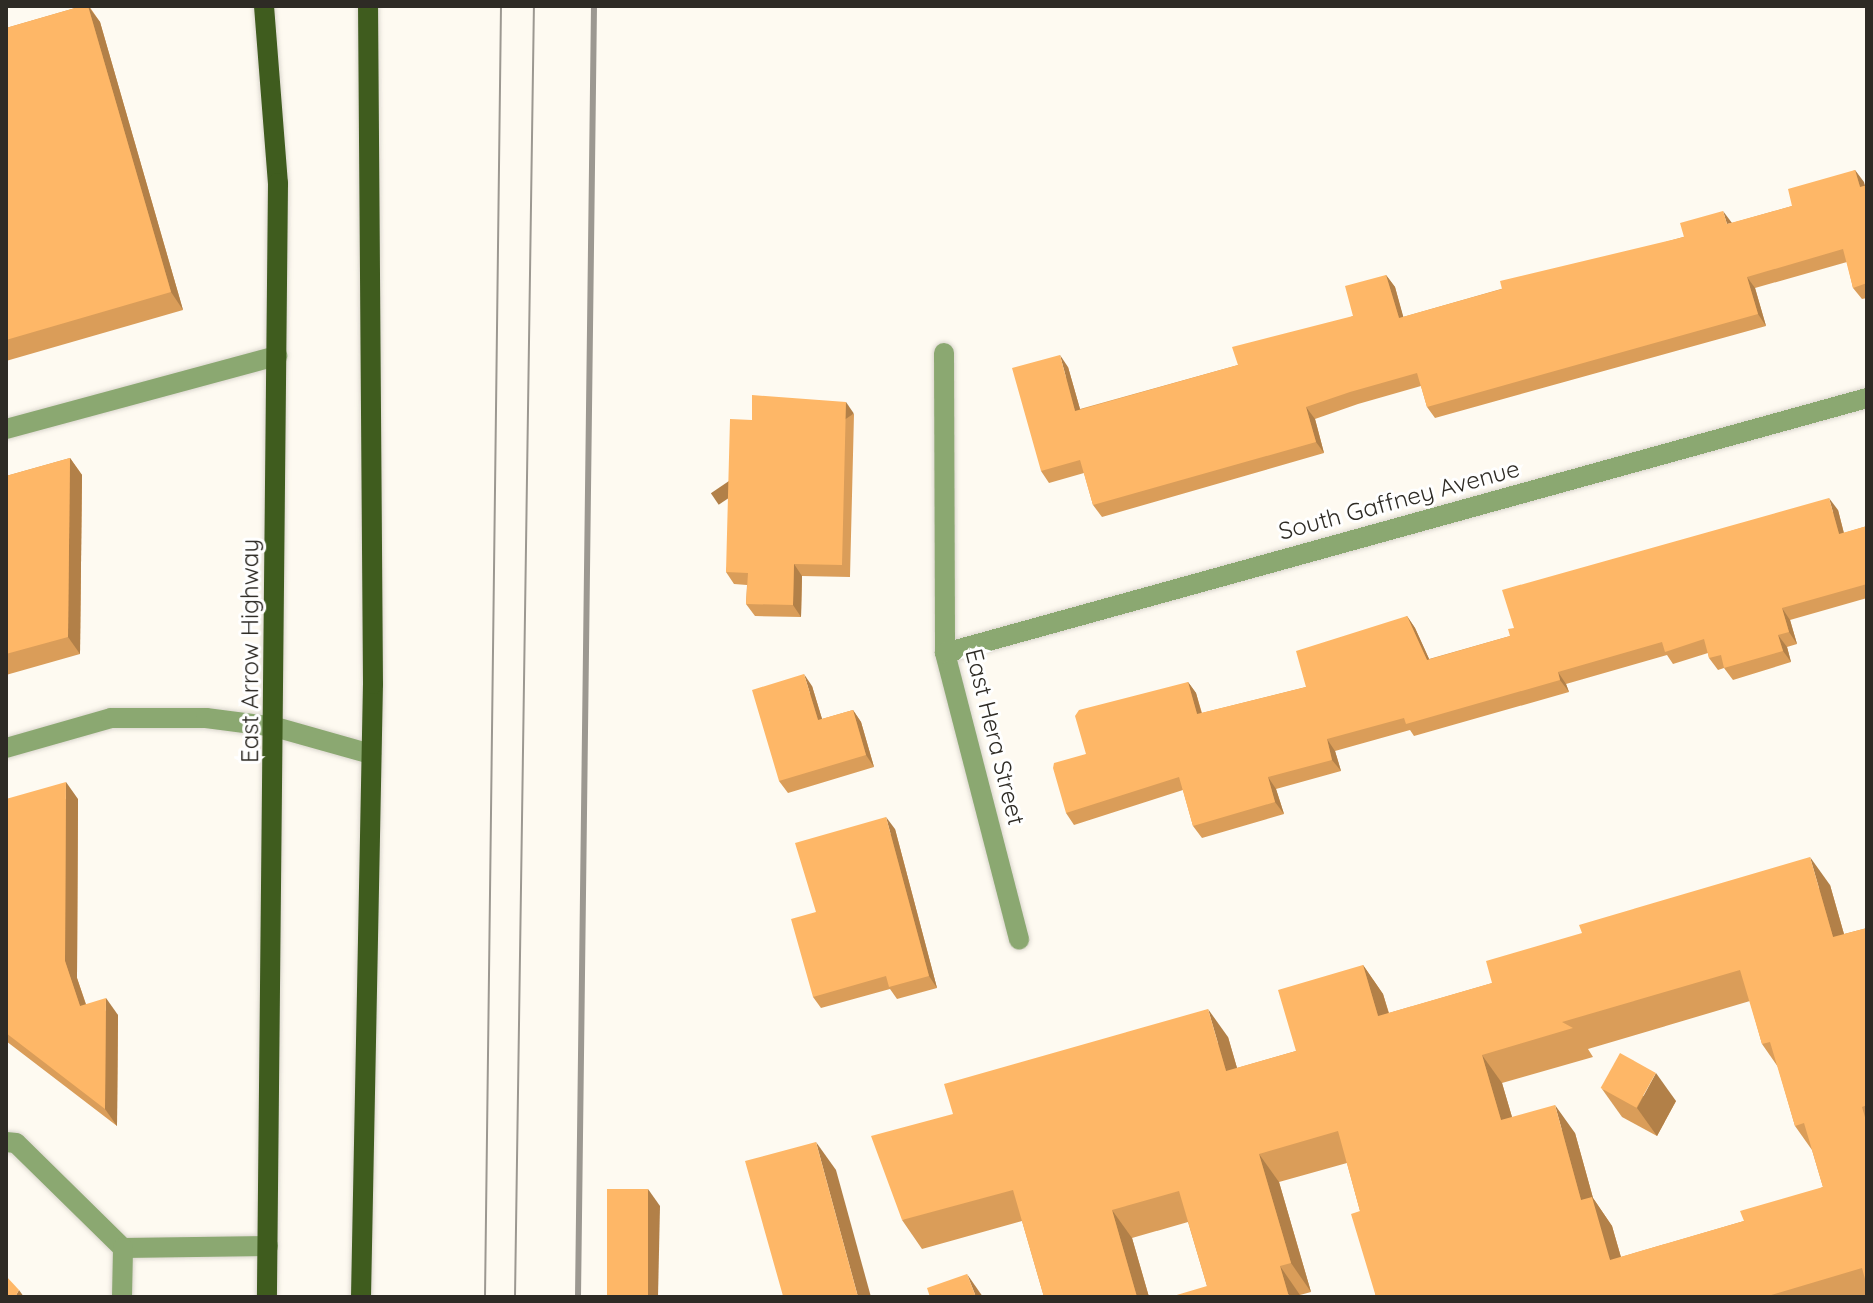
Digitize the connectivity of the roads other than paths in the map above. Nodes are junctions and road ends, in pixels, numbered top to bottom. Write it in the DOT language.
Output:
graph roads {
  1 [pos="264,6"];
  2 [pos="368,6"];
  3 [pos="944,353"];
  4 [pos="277,356"];
  5 [pos="1867,398"];
  6 [pos="6,429"];
  7 [pos="945,653"];
  8 [pos="275,727"];
  9 [pos="6,748"];
  10 [pos="371,754"];
  11 [pos="1019,940"];
  12 [pos="6,1142"];
  13 [pos="268,1246"];
  14 [pos="123,1248"];
  15 [pos="122,1297"];
  16 [pos="267,1297"];
  17 [pos="361,1297"];
  1 -- 4 [label="main road, East Arrow Highway"];
  2 -- 10 [label="main road"];
  3 -- 7 [label="street, East Hera Street"];
  4 -- 6 [label="street"];
  4 -- 8 [label="main road, East Arrow Highway"];
  5 -- 7 [label="street, South Gaffney Avenue"];
  7 -- 11 [label="street, East Hera Street"];
  8 -- 9 [label="street"];
  8 -- 10 [label="street"];
  8 -- 13 [label="main road, East Arrow Highway"];
  10 -- 17 [label="main road"];
  12 -- 14 [label="street"];
  13 -- 14 [label="street"];
  13 -- 16 [label="main road, East Arrow Highway"];
  14 -- 15 [label="street"];
}
